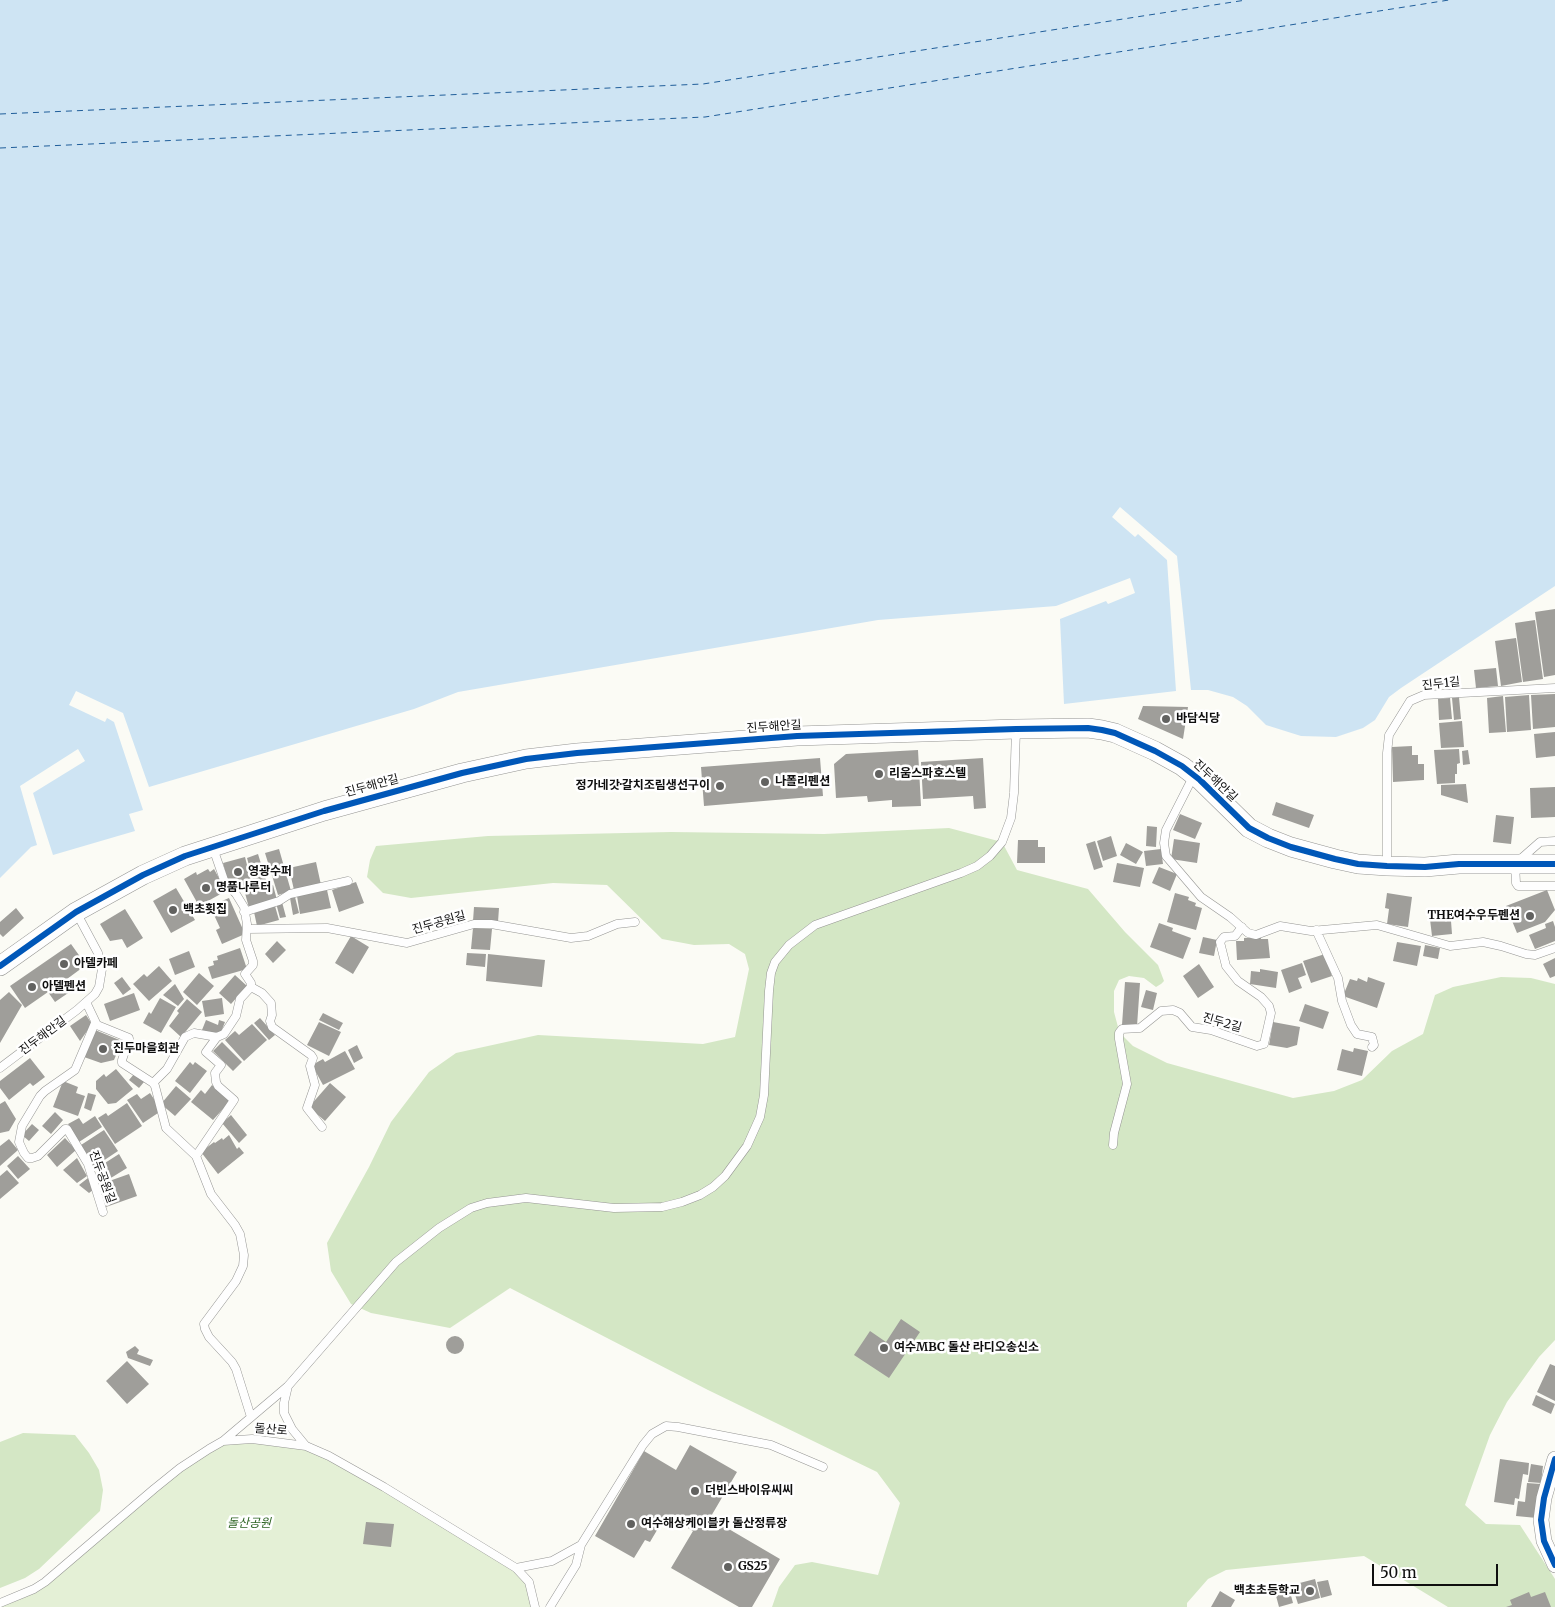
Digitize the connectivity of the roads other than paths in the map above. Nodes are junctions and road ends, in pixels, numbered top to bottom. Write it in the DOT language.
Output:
graph roads {
  1 [pos="1555,688"];
  2 [pos="1016,729"];
  3 [pos="1194,775"];
  4 [pos="1555,841"];
  5 [pos="212,847"];
  6 [pos="1515,864"];
  7 [pos="1555,864"];
  8 [pos="1387,866"];
  9 [pos="348,881"];
  10 [pos="1555,886"];
  11 [pos="76,912"];
  12 [pos="244,912"];
  13 [pos="635,922"];
  14 [pos="1242,928"];
  15 [pos="247,929"];
  16 [pos="1316,930"];
  17 [pos="1555,948"];
  18 [pos="0,966"];
  19 [pos="252,987"];
  20 [pos="86,1002"];
  21 [pos="95,1023"];
  22 [pos="217,1037"];
  23 [pos="1372,1047"];
  24 [pos="0,1068"];
  25 [pos="153,1083"];
  26 [pos="322,1127"];
  27 [pos="1113,1145"];
  28 [pos="196,1156"];
  29 [pos="103,1212"];
  30 [pos="288,1386"];
  31 [pos="251,1417"];
  32 [pos="222,1441"];
  33 [pos="306,1446"];
  34 [pos="1555,1459"];
  35 [pos="823,1467"];
  36 [pos="1552,1480"];
  37 [pos="581,1545"];
  38 [pos="1555,1565"];
  39 [pos="516,1568"];
  40 [pos="0,1603"];
  41 [pos="535,1607"];
  42 [pos="550,1607"];
  1 -- 8 [label="lane, 진두1길"];
  2 -- 3 [label="street, 진두해안길"];
  2 -- 5 [label="street, 진두해안길"];
  2 -- 30 [label="lane"];
  3 -- 8 [label="street, 진두해안길"];
  3 -- 14 [label="lane"];
  4 -- 6 [label="lane"];
  5 -- 11 [label="street, 진두해안길"];
  5 -- 12 [label="lane"];
  6 -- 7 [label="street, 진두해안길"];
  6 -- 8 [label="street, 진두해안길"];
  6 -- 10 [label="lane"];
  9 -- 12 [label="lane"];
  11 -- 18 [label="street, 진두해안길"];
  11 -- 20 [label="lane"];
  12 -- 15 [label="lane"];
  13 -- 15 [label="lane, 진두공원길"];
  14 -- 16 [label="lane"];
  14 -- 27 [label="lane, 진두2길"];
  15 -- 19 [label="lane"];
  16 -- 17 [label="lane"];
  16 -- 23 [label="lane"];
  19 -- 22 [label="lane"];
  19 -- 26 [label="lane"];
  20 -- 21 [label="lane"];
  20 -- 24 [label="lane, 진두해안길"];
  21 -- 25 [label="lane"];
  21 -- 29 [label="lane, 진두공원길"];
  22 -- 25 [label="lane"];
  22 -- 28 [label="lane"];
  25 -- 28 [label="lane"];
  28 -- 31 [label="lane"];
  30 -- 31 [label="lane"];
  30 -- 33 [label="lane"];
  31 -- 32 [label="lane"];
  32 -- 33 [label="lane, 돌산로"];
  32 -- 40 [label="lane"];
  33 -- 39 [label="lane, 돌산로"];
  34 -- 36 [label="street"];
  35 -- 37 [label="lane"];
  36 -- 38 [label="street"];
  37 -- 39 [label="lane"];
  37 -- 42 [label="lane"];
  39 -- 41 [label="lane, 돌산로"];
}
